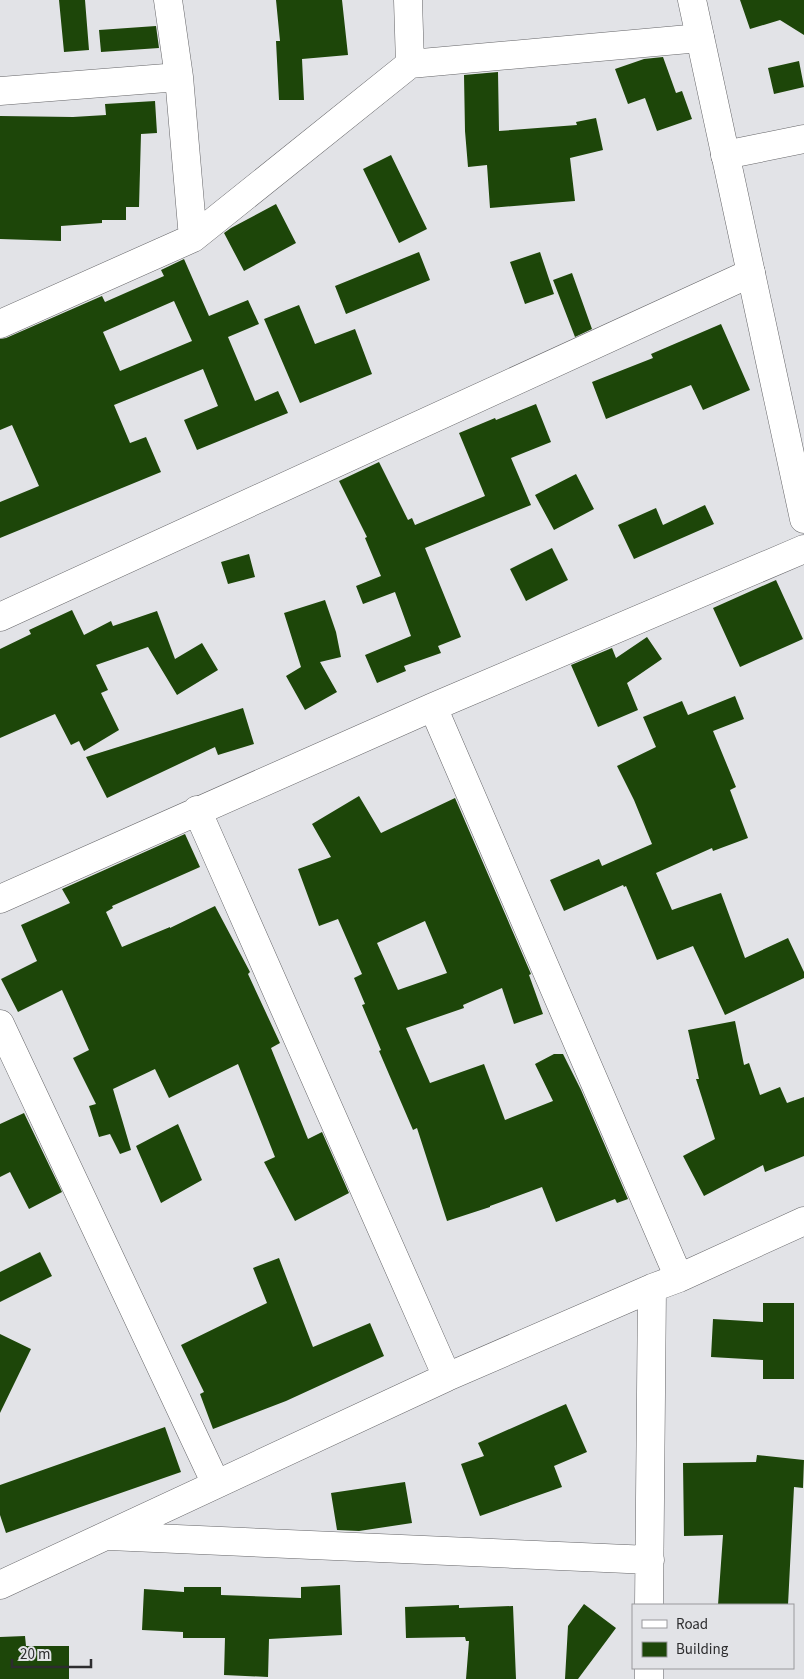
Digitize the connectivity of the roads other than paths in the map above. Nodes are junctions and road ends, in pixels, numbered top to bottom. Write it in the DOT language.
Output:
graph roads {
  1 [pos="168,0"];
  2 [pos="408,0"];
  3 [pos="692,0"];
  4 [pos="700,38"];
  5 [pos="410,64"];
  6 [pos="179,77"];
  7 [pos="0,91"];
  8 [pos="804,139"];
  9 [pos="725,155"];
  10 [pos="193,238"];
  11 [pos="751,273"];
  12 [pos="0,324"];
  13 [pos="804,519"];
  14 [pos="804,549"];
  15 [pos="0,617"];
  16 [pos="433,707"];
  17 [pos="197,810"];
  18 [pos="0,899"];
  19 [pos="0,1024"];
  20 [pos="804,1221"];
  21 [pos="679,1278"];
  22 [pos="652,1288"];
  23 [pos="447,1377"];
  24 [pos="216,1484"];
  25 [pos="105,1536"];
  26 [pos="650,1560"];
  27 [pos="0,1585"];
  28 [pos="650,1604"];
  1 -- 6 [label="street"];
  2 -- 5 [label="street"];
  3 -- 4 [label="street"];
  4 -- 5 [label="street"];
  4 -- 9 [label="street"];
  5 -- 10 [label="street"];
  6 -- 7 [label="street"];
  6 -- 10 [label="street"];
  8 -- 9 [label="street"];
  9 -- 11 [label="street"];
  10 -- 12 [label="street"];
  11 -- 13 [label="street"];
  11 -- 15 [label="street"];
  14 -- 16 [label="street"];
  16 -- 17 [label="street"];
  16 -- 21 [label="street"];
  17 -- 18 [label="street"];
  17 -- 23 [label="street"];
  19 -- 24 [label="street"];
  20 -- 21 [label="street"];
  21 -- 22 [label="street"];
  22 -- 23 [label="street"];
  22 -- 26 [label="street"];
  23 -- 24 [label="street"];
  24 -- 25 [label="street"];
  25 -- 26 [label="street"];
  25 -- 27 [label="street"];
  26 -- 28 [label="street"];
}
